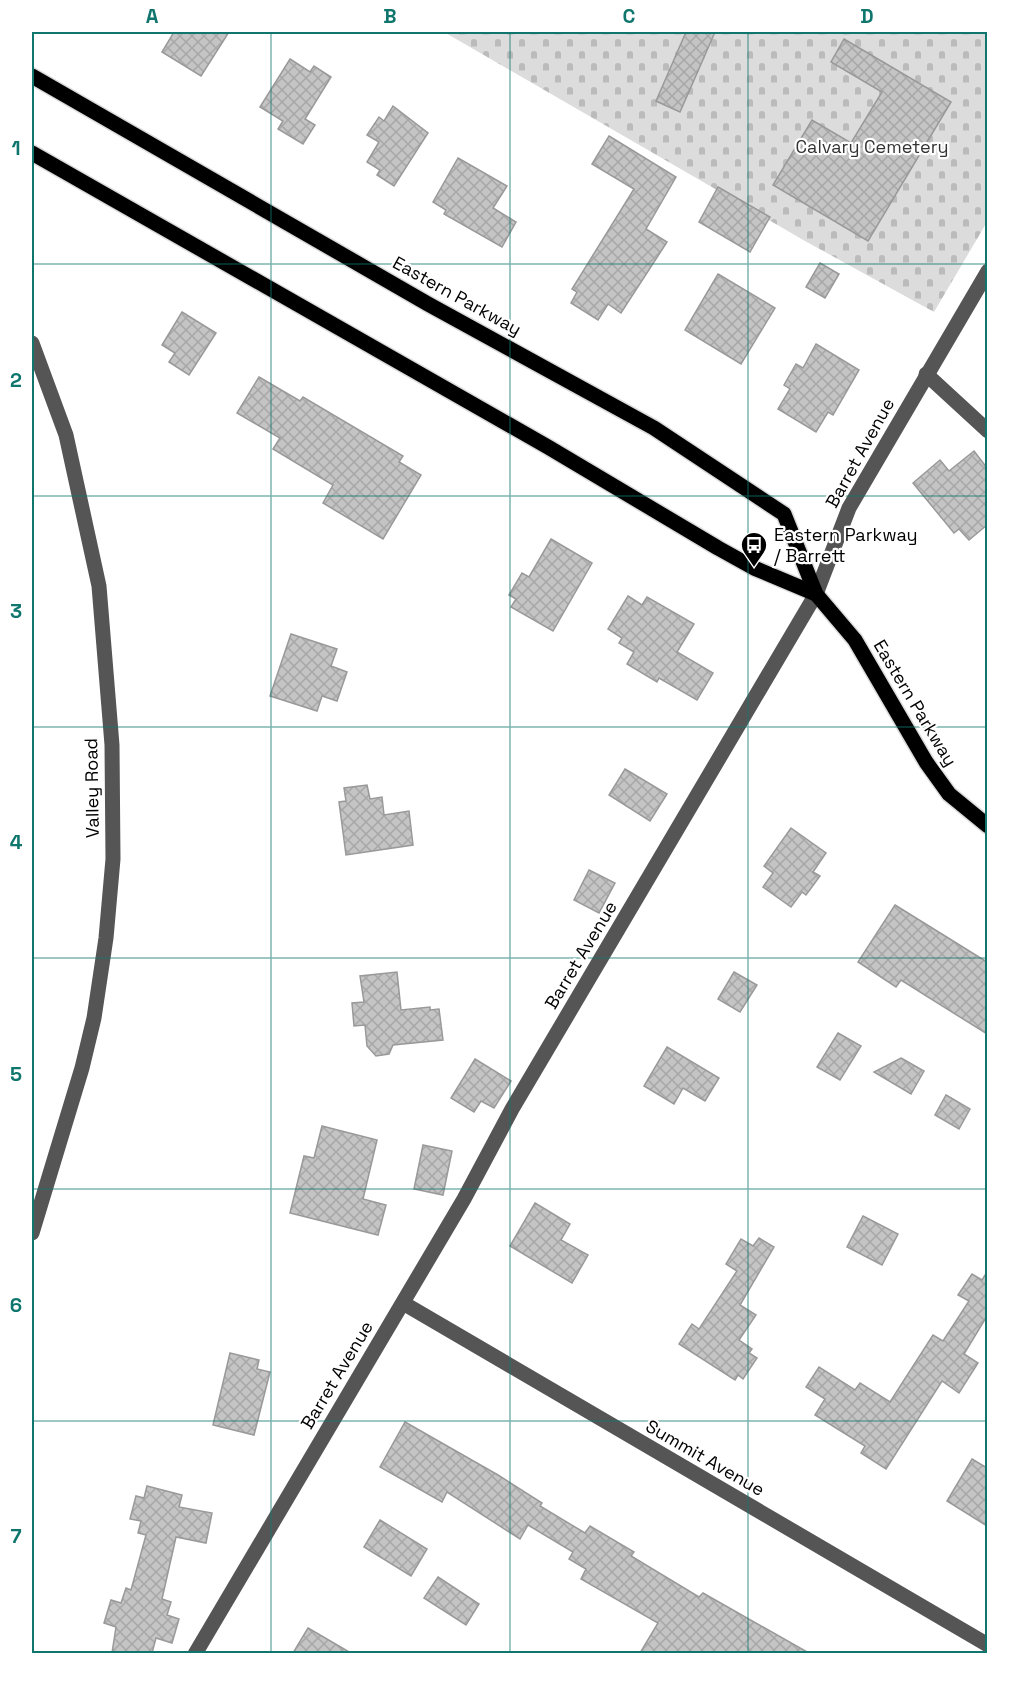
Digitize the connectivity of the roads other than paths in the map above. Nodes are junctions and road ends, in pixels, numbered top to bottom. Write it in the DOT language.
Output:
graph roads {
  1 [pos="32,76"];
  2 [pos="32,153"];
  3 [pos="987,271"];
  4 [pos="32,343"];
  5 [pos="926,374"];
  6 [pos="987,431"];
  7 [pos="816,594"];
  8 [pos="987,825"];
  9 [pos="32,1233"];
  10 [pos="403,1303"];
  11 [pos="987,1645"];
  12 [pos="195,1653"];
  1 -- 7 [label="main road, Eastern Parkway"];
  2 -- 7 [label="main road, Eastern Parkway"];
  3 -- 5 [label="street, Barret Avenue"];
  4 -- 9 [label="street, Valley Road"];
  5 -- 6 [label="street"];
  5 -- 7 [label="street, Barret Avenue"];
  7 -- 8 [label="main road, Eastern Parkway"];
  7 -- 10 [label="street, Barret Avenue"];
  10 -- 11 [label="street, Summit Avenue"];
  10 -- 12 [label="street, Barret Avenue"];
}
